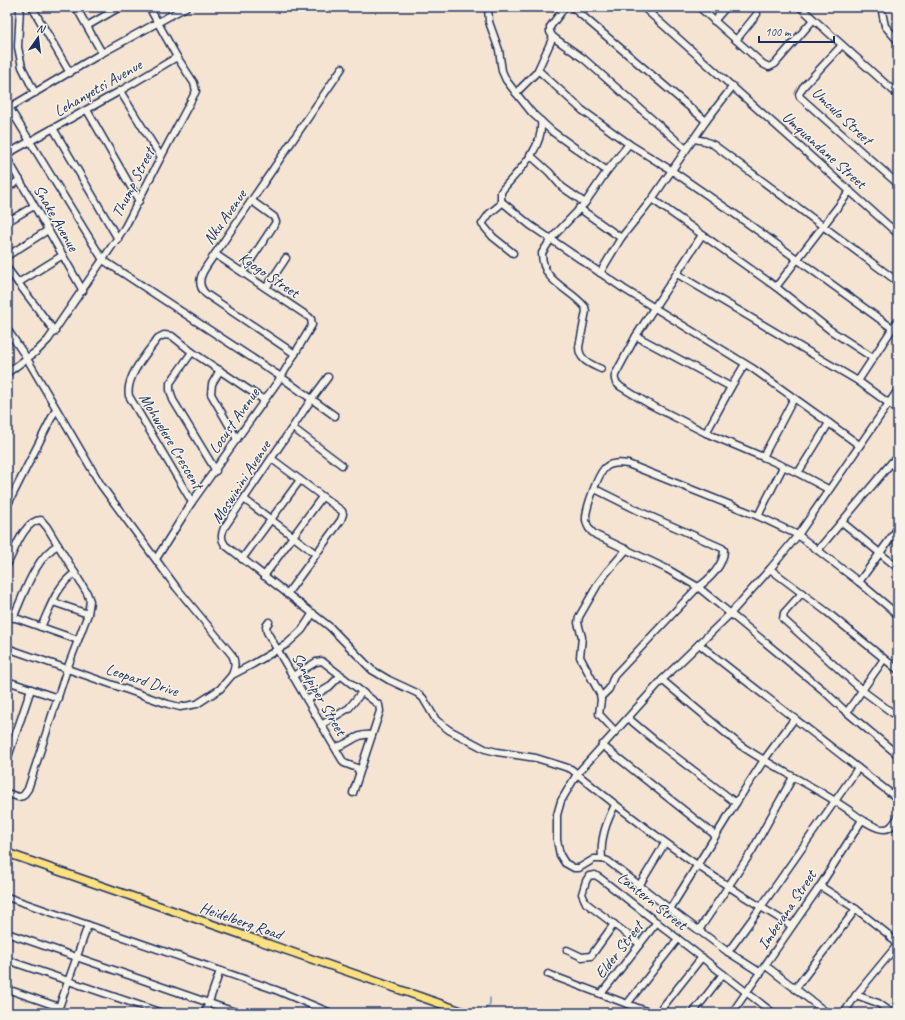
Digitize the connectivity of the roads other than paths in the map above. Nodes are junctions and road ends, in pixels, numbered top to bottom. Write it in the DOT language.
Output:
graph roads {
  1 [pos="20,7"];
  2 [pos="32,7"];
  3 [pos="76,7"];
  4 [pos="120,7"];
  5 [pos="149,7"];
  6 [pos="186,7"];
  7 [pos="488,7"];
  8 [pos="566,7"];
  9 [pos="572,7"];
  10 [pos="643,7"];
  11 [pos="699,7"];
  12 [pos="726,7"];
  13 [pos="800,7"];
  14 [pos="881,7"];
  15 [pos="757,14"];
  16 [pos="813,20"];
  17 [pos="714,21"];
  18 [pos="158,22"];
  19 [pos="87,26"];
  20 [pos="553,36"];
  21 [pos="736,40"];
  22 [pos="898,41"];
  23 [pos="842,45"];
  24 [pos="102,53"];
  25 [pos="177,57"];
  26 [pos="342,68"];
  27 [pos="538,70"];
  28 [pos="70,73"];
  29 [pos="733,86"];
  30 [pos="120,92"];
  31 [pos="35,93"];
  32 [pos="516,93"];
  33 [pos="898,95"];
  34 [pos="8,107"];
  35 [pos="87,110"];
  36 [pos="541,121"];
  37 [pos="706,121"];
  38 [pos="53,128"];
  39 [pos="694,139"];
  40 [pos="30,140"];
  41 [pos="629,144"];
  42 [pos="686,149"];
  43 [pos="7,154"];
  44 [pos="530,155"];
  45 [pos="161,156"];
  46 [pos="7,158"];
  47 [pos="671,170"];
  48 [pos="607,171"];
  49 [pos="20,180"];
  50 [pos="898,184"];
  51 [pos="7,188"];
  52 [pos="850,191"];
  53 [pos="652,199"];
  54 [pos="139,201"];
  55 [pos="252,201"];
  56 [pos="502,201"];
  57 [pos="585,203"];
  58 [pos="34,206"];
  59 [pos="579,208"];
  60 [pos="7,222"];
  61 [pos="822,227"];
  62 [pos="48,230"];
  63 [pos="898,234"];
  64 [pos="702,235"];
  65 [pos="621,238"];
  66 [pos="118,239"];
  67 [pos="551,239"];
  68 [pos="513,253"];
  69 [pos="215,254"];
  70 [pos="62,255"];
  71 [pos="7,256"];
  72 [pos="286,258"];
  73 [pos="798,259"];
  74 [pos="104,260"];
  75 [pos="7,268"];
  76 [pos="243,272"];
  77 [pos="600,273"];
  78 [pos="677,274"];
  79 [pos="898,282"];
  80 [pos="18,283"];
  81 [pos="776,287"];
  82 [pos="266,288"];
  83 [pos="83,291"];
  84 [pos="654,308"];
  85 [pos="309,317"];
  86 [pos="898,320"];
  87 [pos="892,328"];
  88 [pos="7,329"];
  89 [pos="55,332"];
  90 [pos="636,336"];
  91 [pos="192,352"];
  92 [pos="295,354"];
  93 [pos="26,357"];
  94 [pos="873,358"];
  95 [pos="745,364"];
  96 [pos="601,369"];
  97 [pos="220,370"];
  98 [pos="7,373"];
  99 [pos="281,376"];
  100 [pos="328,377"];
  101 [pos="858,381"];
  102 [pos="731,386"];
  103 [pos="898,390"];
  104 [pos="794,398"];
  105 [pos="264,400"];
  106 [pos="311,400"];
  107 [pos="889,403"];
  108 [pos="56,409"];
  109 [pos="898,410"];
  110 [pos="335,416"];
  111 [pos="829,423"];
  112 [pos="293,428"];
  113 [pos="706,433"];
  114 [pos="237,439"];
  115 [pos="859,444"];
  116 [pos="763,457"];
  117 [pos="272,459"];
  118 [pos="898,460"];
  119 [pos="342,465"];
  120 [pos="783,467"];
  121 [pos="216,471"];
  122 [pos="798,473"];
  123 [pos="300,480"];
  124 [pos="595,488"];
  125 [pos="828,489"];
  126 [pos="322,497"];
  127 [pos="244,499"];
  128 [pos="192,502"];
  129 [pos="7,506"];
  130 [pos="758,516"];
  131 [pos="271,519"];
  132 [pos="842,522"];
  133 [pos="898,528"];
  134 [pos="798,535"];
  135 [pos="294,537"];
  136 [pos="58,545"];
  137 [pos="627,550"];
  138 [pos="818,550"];
  139 [pos="880,553"];
  140 [pos="316,554"];
  141 [pos="156,559"];
  142 [pos="242,559"];
  143 [pos="7,565"];
  144 [pos="898,568"];
  145 [pos="770,569"];
  146 [pos="75,573"];
  147 [pos="264,576"];
  148 [pos="859,582"];
  149 [pos="698,587"];
  150 [pos="802,593"];
  151 [pos="287,594"];
  152 [pos="53,602"];
  153 [pos="313,613"];
  154 [pos="88,614"];
  155 [pos="730,614"];
  156 [pos="898,615"];
  157 [pos="10,617"];
  158 [pos="269,622"];
  159 [pos="41,627"];
  160 [pos="78,640"];
  161 [pos="699,644"];
  162 [pos="7,648"];
  163 [pos="278,649"];
  164 [pos="884,659"];
  165 [pos="67,669"];
  166 [pos="898,670"];
  167 [pos="232,675"];
  168 [pos="341,675"];
  169 [pos="293,676"];
  170 [pos="662,680"];
  171 [pos="7,681"];
  172 [pos="31,689"];
  173 [pos="863,691"];
  174 [pos="362,692"];
  175 [pos="601,697"];
  176 [pos="58,698"];
  177 [pos="307,700"];
  178 [pos="847,712"];
  179 [pos="898,717"];
  180 [pos="628,718"];
  181 [pos="795,718"];
  182 [pos="321,725"];
  183 [pos="615,731"];
  184 [pos="372,735"];
  185 [pos="602,745"];
  186 [pos="335,747"];
  187 [pos="898,755"];
  188 [pos="7,760"];
  189 [pos="764,760"];
  190 [pos="858,768"];
  191 [pos="359,772"];
  192 [pos="577,774"];
  193 [pos="793,776"];
  194 [pos="7,793"];
  195 [pos="352,793"];
  196 [pos="898,799"];
  197 [pos="835,801"];
  198 [pos="736,803"];
  199 [pos="615,805"];
  200 [pos="898,817"];
  201 [pos="862,820"];
  202 [pos="715,834"];
  203 [pos="665,843"];
  204 [pos="7,853"];
  205 [pos="602,859"];
  206 [pos="697,866"];
  207 [pos="639,886"];
  208 [pos="820,886"];
  209 [pos="729,887"];
  210 [pos="7,897"];
  211 [pos="761,907"];
  212 [pos="670,909"];
  213 [pos="856,910"];
  214 [pos="657,922"];
  215 [pos="614,924"];
  216 [pos="88,925"];
  217 [pos="792,926"];
  218 [pos="699,930"];
  219 [pos="7,933"];
  220 [pos="678,939"];
  221 [pos="640,944"];
  222 [pos="898,946"];
  223 [pos="567,950"];
  224 [pos="728,952"];
  225 [pos="76,957"];
  226 [pos="702,957"];
  227 [pos="7,960"];
  228 [pos="766,966"];
  229 [pos="220,971"];
  230 [pos="761,973"];
  231 [pos="548,974"];
  232 [pos="723,974"];
  233 [pos="68,981"];
  234 [pos="7,989"];
  235 [pos="795,990"];
  236 [pos="747,992"];
  237 [pos="601,994"];
  238 [pos="856,995"];
  239 [pos="209,1003"];
  240 [pos="627,1004"];
  241 [pos="58,1010"];
  242 [pos="771,1012"];
  243 [pos="162,1013"];
  244 [pos="205,1013"];
  245 [pos="238,1013"];
  246 [pos="331,1013"];
  247 [pos="467,1013"];
  248 [pos="651,1013"];
  249 [pos="658,1013"];
  250 [pos="693,1013"];
  251 [pos="732,1013"];
  252 [pos="827,1013"];
  253 [pos="844,1013"];
  254 [pos="892,1013"];
  1 -- 31 [label="street"];
  2 -- 28 [label="street"];
  3 -- 19 [label="street"];
  4 -- 19 [label="street"];
  5 -- 18 [label="street, Thump Street"];
  6 -- 18 [label="street"];
  7 -- 32 [label="street"];
  8 -- 20 [label="street"];
  9 -- 37 [label="street"];
  10 -- 29 [label="street, Umquandane Street"];
  11 -- 17 [label="street"];
  12 -- 17 [label="street"];
  13 -- 16 [label="street"];
  14 -- 22 [label="street"];
  15 -- 21 [label="street"];
  16 -- 21 [label="street"];
  16 -- 23 [label="street"];
  17 -- 21 [label="street"];
  18 -- 24 [label="street"];
  18 -- 25 [label="street, Thump Street"];
  19 -- 24 [label="street"];
  20 -- 27 [label="street"];
  20 -- 42 [label="street"];
  23 -- 33 [label="street"];
  23 -- 50 [label="street, Umculo Street"];
  24 -- 28 [label="street"];
  25 -- 30 [label="street, Lehanyetsi Avenue"];
  25 -- 45 [label="street, Thump Street"];
  26 -- 55 [label="street, Nku Avenue"];
  27 -- 32 [label="street"];
  27 -- 41 [label="street"];
  28 -- 31 [label="street"];
  29 -- 37 [label="street"];
  29 -- 52 [label="street, Umquandane Street"];
  30 -- 35 [label="street, Lehanyetsi Avenue"];
  30 -- 45 [label="street"];
  31 -- 34 [label="street"];
  32 -- 36 [label="street"];
  34 -- 40 [label="street"];
  35 -- 38 [label="street, Lehanyetsi Avenue"];
  35 -- 54 [label="street"];
  36 -- 44 [label="street"];
  36 -- 48 [label="street"];
  37 -- 39 [label="street"];
  38 -- 40 [label="street, Lehanyetsi Avenue"];
  38 -- 66 [label="street"];
  39 -- 42 [label="street"];
  39 -- 61 [label="street"];
  40 -- 43 [label="street, Lehanyetsi Avenue"];
  40 -- 74 [label="street"];
  41 -- 47 [label="street"];
  41 -- 48 [label="street"];
  42 -- 47 [label="street"];
  44 -- 56 [label="street"];
  44 -- 57 [label="street"];
  45 -- 54 [label="street, Thump Street"];
  46 -- 49 [label="street, Snake Avenue"];
  47 -- 53 [label="street"];
  47 -- 73 [label="street"];
  48 -- 57 [label="street"];
  49 -- 51 [label="street"];
  49 -- 58 [label="street, Snake Avenue"];
  52 -- 61 [label="street"];
  52 -- 63 [label="street, Umquandane Street"];
  53 -- 64 [label="street"];
  53 -- 65 [label="street"];
  54 -- 66 [label="street, Thump Street"];
  55 -- 69 [label="street, Nku Avenue"];
  55 -- 76 [label="street"];
  56 -- 67 [label="street"];
  56 -- 68 [label="street"];
  57 -- 59 [label="street"];
  58 -- 60 [label="street"];
  58 -- 62 [label="street, Snake Avenue"];
  59 -- 65 [label="street"];
  59 -- 67 [label="street"];
  61 -- 73 [label="street"];
  61 -- 79 [label="street"];
  62 -- 70 [label="street, Snake Avenue"];
  62 -- 71 [label="street"];
  64 -- 78 [label="street"];
  64 -- 81 [label="street"];
  65 -- 77 [label="street"];
  66 -- 74 [label="street, Thump Street"];
  67 -- 77 [label="street"];
  67 -- 96 [label="street"];
  69 -- 76 [label="street, Kgogo Street"];
  69 -- 92 [label="street, Nku Avenue"];
  70 -- 80 [label="street"];
  70 -- 83 [label="street, Snake Avenue"];
  72 -- 82 [label="street"];
  73 -- 81 [label="street"];
  73 -- 87 [label="street"];
  74 -- 83 [label="street, Thump Street"];
  74 -- 99 [label="street"];
  75 -- 80 [label="street"];
  76 -- 82 [label="street, Kgogo Street"];
  77 -- 84 [label="street"];
  78 -- 84 [label="street"];
  78 -- 101 [label="street"];
  80 -- 89 [label="street"];
  81 -- 94 [label="street"];
  82 -- 85 [label="street, Kgogo Street"];
  83 -- 89 [label="street, Thump Street"];
  84 -- 90 [label="street"];
  84 -- 95 [label="street"];
  85 -- 92 [label="street, Locust Avenue"];
  86 -- 87 [label="street"];
  87 -- 94 [label="street"];
  88 -- 93 [label="street"];
  89 -- 93 [label="street, Thump Street"];
  90 -- 102 [label="street"];
  90 -- 113 [label="street"];
  91 -- 97 [label="street, Mohwelere Crescent"];
  91 -- 121 [label="street"];
  91 -- 128 [label="street, Mohwelere Crescent"];
  92 -- 99 [label="street, Locust Avenue"];
  93 -- 98 [label="street, Thump Street"];
  93 -- 108 [label="street"];
  94 -- 101 [label="street"];
  95 -- 102 [label="street"];
  95 -- 104 [label="street"];
  97 -- 105 [label="street, Mohwelere Crescent"];
  97 -- 114 [label="street"];
  99 -- 105 [label="street, Locust Avenue"];
  99 -- 106 [label="street"];
  100 -- 106 [label="street, Moswinini Avenue"];
  101 -- 107 [label="street"];
  102 -- 113 [label="street"];
  103 -- 107 [label="street"];
  104 -- 111 [label="street"];
  104 -- 116 [label="street"];
  105 -- 114 [label="street, Locust Avenue"];
  106 -- 110 [label="street"];
  106 -- 112 [label="street, Moswinini Avenue"];
  107 -- 109 [label="street"];
  107 -- 115 [label="street"];
  108 -- 129 [label="street"];
  108 -- 141 [label="street"];
  111 -- 115 [label="street"];
  111 -- 122 [label="street"];
  112 -- 117 [label="street, Moswinini Avenue"];
  112 -- 119 [label="street"];
  113 -- 116 [label="street"];
  114 -- 121 [label="street, Locust Avenue"];
  115 -- 125 [label="street"];
  116 -- 120 [label="street"];
  117 -- 123 [label="street"];
  117 -- 127 [label="street, Moswinini Avenue"];
  118 -- 132 [label="street"];
  120 -- 122 [label="street"];
  120 -- 130 [label="street"];
  121 -- 128 [label="street, Locust Avenue"];
  122 -- 125 [label="street"];
  123 -- 126 [label="street"];
  123 -- 131 [label="street"];
  124 -- 130 [label="street"];
  124 -- 137 [label="street"];
  124 -- 149 [label="street"];
  125 -- 134 [label="street"];
  126 -- 135 [label="street"];
  126 -- 140 [label="street"];
  127 -- 131 [label="street"];
  127 -- 142 [label="street, Moswinini Avenue"];
  128 -- 141 [label="street, Locust Avenue"];
  130 -- 134 [label="street"];
  131 -- 135 [label="street"];
  131 -- 142 [label="street"];
  132 -- 138 [label="street"];
  132 -- 139 [label="street"];
  133 -- 139 [label="street"];
  134 -- 138 [label="street"];
  134 -- 145 [label="street"];
  135 -- 140 [label="street"];
  135 -- 147 [label="street"];
  136 -- 143 [label="street"];
  136 -- 146 [label="street"];
  136 -- 157 [label="street"];
  137 -- 149 [label="street"];
  137 -- 175 [label="street"];
  138 -- 148 [label="street"];
  139 -- 144 [label="street"];
  139 -- 148 [label="street"];
  140 -- 151 [label="street"];
  141 -- 167 [label="street"];
  142 -- 147 [label="street, Moswinini Avenue"];
  145 -- 150 [label="street"];
  145 -- 155 [label="street"];
  146 -- 152 [label="street"];
  146 -- 154 [label="street"];
  147 -- 151 [label="street, Moswinini Avenue"];
  148 -- 156 [label="street"];
  149 -- 155 [label="street"];
  149 -- 175 [label="street"];
  150 -- 164 [label="street"];
  150 -- 173 [label="street"];
  151 -- 153 [label="street, Moswinini Avenue"];
  152 -- 154 [label="street"];
  152 -- 159 [label="street"];
  153 -- 163 [label="street, Leopard Drive"];
  153 -- 192 [label="street, Moswinini Avenue"];
  154 -- 160 [label="street"];
  155 -- 161 [label="street"];
  155 -- 178 [label="street"];
  157 -- 159 [label="street"];
  158 -- 163 [label="street, Sandpiper Street"];
  159 -- 160 [label="street"];
  160 -- 165 [label="street"];
  161 -- 170 [label="street"];
  161 -- 181 [label="street"];
  162 -- 165 [label="street, Leopard Drive"];
  163 -- 167 [label="street, Leopard Drive"];
  163 -- 169 [label="street, Sandpiper Street"];
  164 -- 166 [label="street"];
  164 -- 173 [label="street"];
  165 -- 167 [label="street, Leopard Drive"];
  165 -- 176 [label="street"];
  168 -- 169 [label="street"];
  168 -- 174 [label="street"];
  168 -- 177 [label="street"];
  169 -- 177 [label="street, Sandpiper Street"];
  170 -- 180 [label="street"];
  170 -- 189 [label="street"];
  171 -- 172 [label="street"];
  172 -- 176 [label="street"];
  172 -- 188 [label="street"];
  173 -- 178 [label="street"];
  173 -- 179 [label="street"];
  174 -- 182 [label="street"];
  174 -- 184 [label="street"];
  175 -- 183 [label="street"];
  176 -- 194 [label="street"];
  177 -- 182 [label="street, Sandpiper Street"];
  178 -- 187 [label="street"];
  180 -- 183 [label="street"];
  180 -- 198 [label="street"];
  181 -- 189 [label="street"];
  181 -- 190 [label="street"];
  182 -- 186 [label="street, Sandpiper Street"];
  183 -- 185 [label="street"];
  184 -- 186 [label="street"];
  184 -- 191 [label="street"];
  185 -- 192 [label="street"];
  185 -- 202 [label="street"];
  186 -- 191 [label="street, Sandpiper Street"];
  189 -- 193 [label="street"];
  189 -- 198 [label="street"];
  190 -- 196 [label="street"];
  190 -- 197 [label="street"];
  191 -- 195 [label="street"];
  192 -- 199 [label="street, Moswinini Avenue"];
  192 -- 205 [label="street"];
  193 -- 197 [label="street"];
  193 -- 209 [label="street"];
  197 -- 201 [label="street"];
  197 -- 211 [label="street"];
  198 -- 202 [label="street"];
  199 -- 203 [label="street, Moswinini Avenue"];
  199 -- 205 [label="street"];
  200 -- 201 [label="street"];
  201 -- 208 [label="street, Imbevana Street"];
  202 -- 206 [label="street"];
  203 -- 206 [label="street, Moswinini Avenue"];
  203 -- 207 [label="street"];
  204 -- 247 [label="main road, Heidelberg Road"];
  205 -- 207 [label="street"];
  206 -- 209 [label="street, Moswinini Avenue"];
  206 -- 212 [label="street"];
  207 -- 212 [label="street"];
  208 -- 213 [label="street"];
  208 -- 217 [label="street, Imbevana Street"];
  209 -- 211 [label="street, Moswinini Avenue"];
  209 -- 218 [label="street"];
  210 -- 216 [label="street"];
  211 -- 217 [label="street, Moswinini Avenue"];
  211 -- 224 [label="street"];
  212 -- 218 [label="street"];
  213 -- 222 [label="street"];
  213 -- 235 [label="street"];
  214 -- 215 [label="street, Lantern Street"];
  214 -- 220 [label="street, Lantern Street"];
  214 -- 221 [label="street, Elder Street"];
  215 -- 221 [label="street, Lantern Street"];
  215 -- 223 [label="street"];
  216 -- 225 [label="street"];
  216 -- 229 [label="street"];
  217 -- 228 [label="street, Imbevana Street"];
  218 -- 224 [label="street"];
  219 -- 225 [label="street"];
  220 -- 226 [label="street, Lantern Street"];
  220 -- 240 [label="street"];
  221 -- 237 [label="street, Elder Street"];
  222 -- 238 [label="street"];
  224 -- 230 [label="street"];
  225 -- 233 [label="street"];
  225 -- 239 [label="street"];
  226 -- 232 [label="street, Lantern Street"];
  226 -- 249 [label="street"];
  227 -- 233 [label="street"];
  228 -- 230 [label="street, Imbevana Street"];
  228 -- 235 [label="street"];
  229 -- 239 [label="street"];
  229 -- 246 [label="street"];
  230 -- 236 [label="street, Imbevana Street"];
  231 -- 237 [label="street"];
  232 -- 236 [label="street, Lantern Street"];
  232 -- 250 [label="street"];
  233 -- 241 [label="street"];
  233 -- 243 [label="street"];
  234 -- 241 [label="street"];
  235 -- 252 [label="street"];
  236 -- 242 [label="street, Lantern Street"];
  236 -- 251 [label="street, Imbevana Street"];
  237 -- 240 [label="street"];
  238 -- 253 [label="street"];
  238 -- 254 [label="street"];
  239 -- 244 [label="street"];
  239 -- 245 [label="street"];
  240 -- 248 [label="street"];
}
